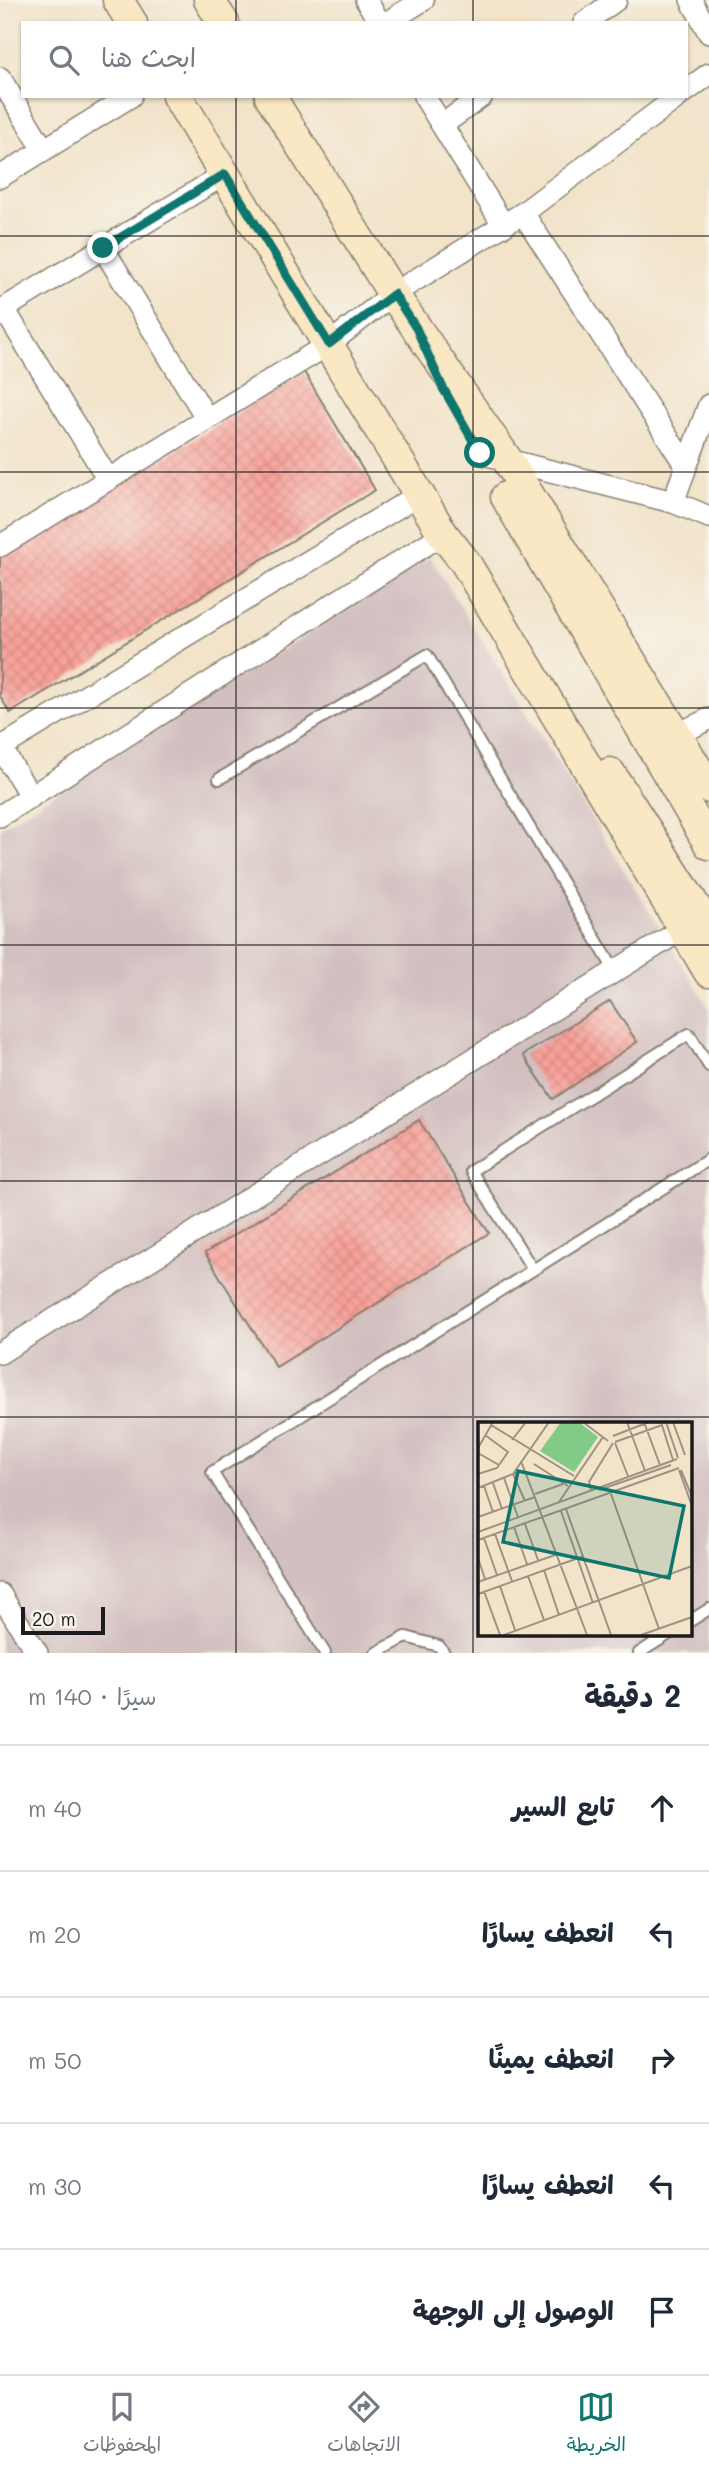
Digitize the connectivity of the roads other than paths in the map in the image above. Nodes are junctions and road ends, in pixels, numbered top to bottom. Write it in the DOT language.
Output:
graph roads {
  1 [pos="118,0"];
  2 [pos="209,0"];
  3 [pos="366,0"];
  4 [pos="423,0"];
  5 [pos="615,0"];
  6 [pos="691,0"];
  7 [pos="131,21"];
  8 [pos="223,21"];
  9 [pos="379,21"];
  10 [pos="389,21"];
  11 [pos="587,21"];
  12 [pos="709,33"];
  13 [pos="709,74"];
  14 [pos="0,78"];
  15 [pos="688,90"];
  16 [pos="128,98"];
  17 [pos="178,98"];
  18 [pos="271,98"];
  19 [pos="426,98"];
  20 [pos="479,98"];
  21 [pos="677,98"];
  22 [pos="442,125"];
  23 [pos="44,150"];
  24 [pos="225,174"];
  25 [pos="0,177"];
  26 [pos="523,213"];
  27 [pos="504,226"];
  28 [pos="103,248"];
  29 [pos="394,294"];
  30 [pos="2,310"];
  31 [pos="329,344"];
  32 [pos="709,405"];
  33 [pos="207,419"];
  34 [pos="494,457"];
  35 [pos="686,466"];
  36 [pos="108,480"];
  37 [pos="420,495"];
  38 [pos="673,502"];
  39 [pos="709,517"];
  40 [pos="443,534"];
  41 [pos="1,542"];
  42 [pos="709,719"];
  43 [pos="676,735"];
  44 [pos="0,747"];
  45 [pos="219,779"];
  46 [pos="709,788"];
  47 [pos="31,797"];
  48 [pos="0,816"];
  49 [pos="709,844"];
  50 [pos="696,929"];
  51 [pos="709,972"];
  52 [pos="616,973"];
  53 [pos="709,1066"];
  54 [pos="709,1159"];
  55 [pos="533,1270"];
  56 [pos="0,1353"];
  57 [pos="0,1594"];
  58 [pos="709,1609"];
  59 [pos="692,1620"];
  60 [pos="667,1636"];
  61 [pos="37,1653"];
  62 [pos="325,1653"];
  63 [pos="376,1653"];
  64 [pos="444,1653"];
  65 [pos="639,1653"];
  1 -- 7 [label="main road"];
  2 -- 8 [label="main road"];
  3 -- 9 [label="street"];
  4 -- 10 [label="street"];
  5 -- 11 [label="street"];
  6 -- 12 [label="street"];
  13 -- 15 [label="street"];
  14 -- 23 [label="street"];
  16 -- 23 [label="street"];
  17 -- 24 [label="main road"];
  18 -- 29 [label="main road"];
  19 -- 22 [label="street"];
  20 -- 22 [label="street"];
  21 -- 26 [label="street"];
  22 -- 27 [label="street"];
  23 -- 25 [label="street"];
  24 -- 28 [label="street"];
  24 -- 31 [label="main road"];
  26 -- 27 [label="street"];
  26 -- 35 [label="street"];
  27 -- 29 [label="street"];
  28 -- 30 [label="street"];
  28 -- 33 [label="street"];
  29 -- 31 [label="street"];
  29 -- 34 [label="main road"];
  30 -- 36 [label="street"];
  31 -- 33 [label="street"];
  31 -- 37 [label="main road"];
  32 -- 35 [label="street"];
  33 -- 36 [label="street"];
  34 -- 38 [label="street"];
  34 -- 43 [label="main road"];
  34 -- 49 [label="main road"];
  35 -- 38 [label="street"];
  36 -- 41 [label="street"];
  37 -- 40 [label="main road"];
  37 -- 44 [label="street"];
  38 -- 39 [label="street"];
  40 -- 47 [label="street"];
  40 -- 50 [label="main road"];
  42 -- 43 [label="street"];
  43 -- 46 [label="main road"];
  44 -- 47 [label="street"];
  45 -- 52 [label="lane"];
  47 -- 48 [label="street"];
  50 -- 51 [label="main road"];
  50 -- 52 [label="street"];
  52 -- 56 [label="street"];
  53 -- 55 [label="lane"];
  54 -- 55 [label="lane"];
  55 -- 62 [label="lane"];
  57 -- 61 [label="street"];
  58 -- 59 [label="lane"];
  60 -- 65 [label="lane"];
  63 -- 64 [label="lane"];
}
